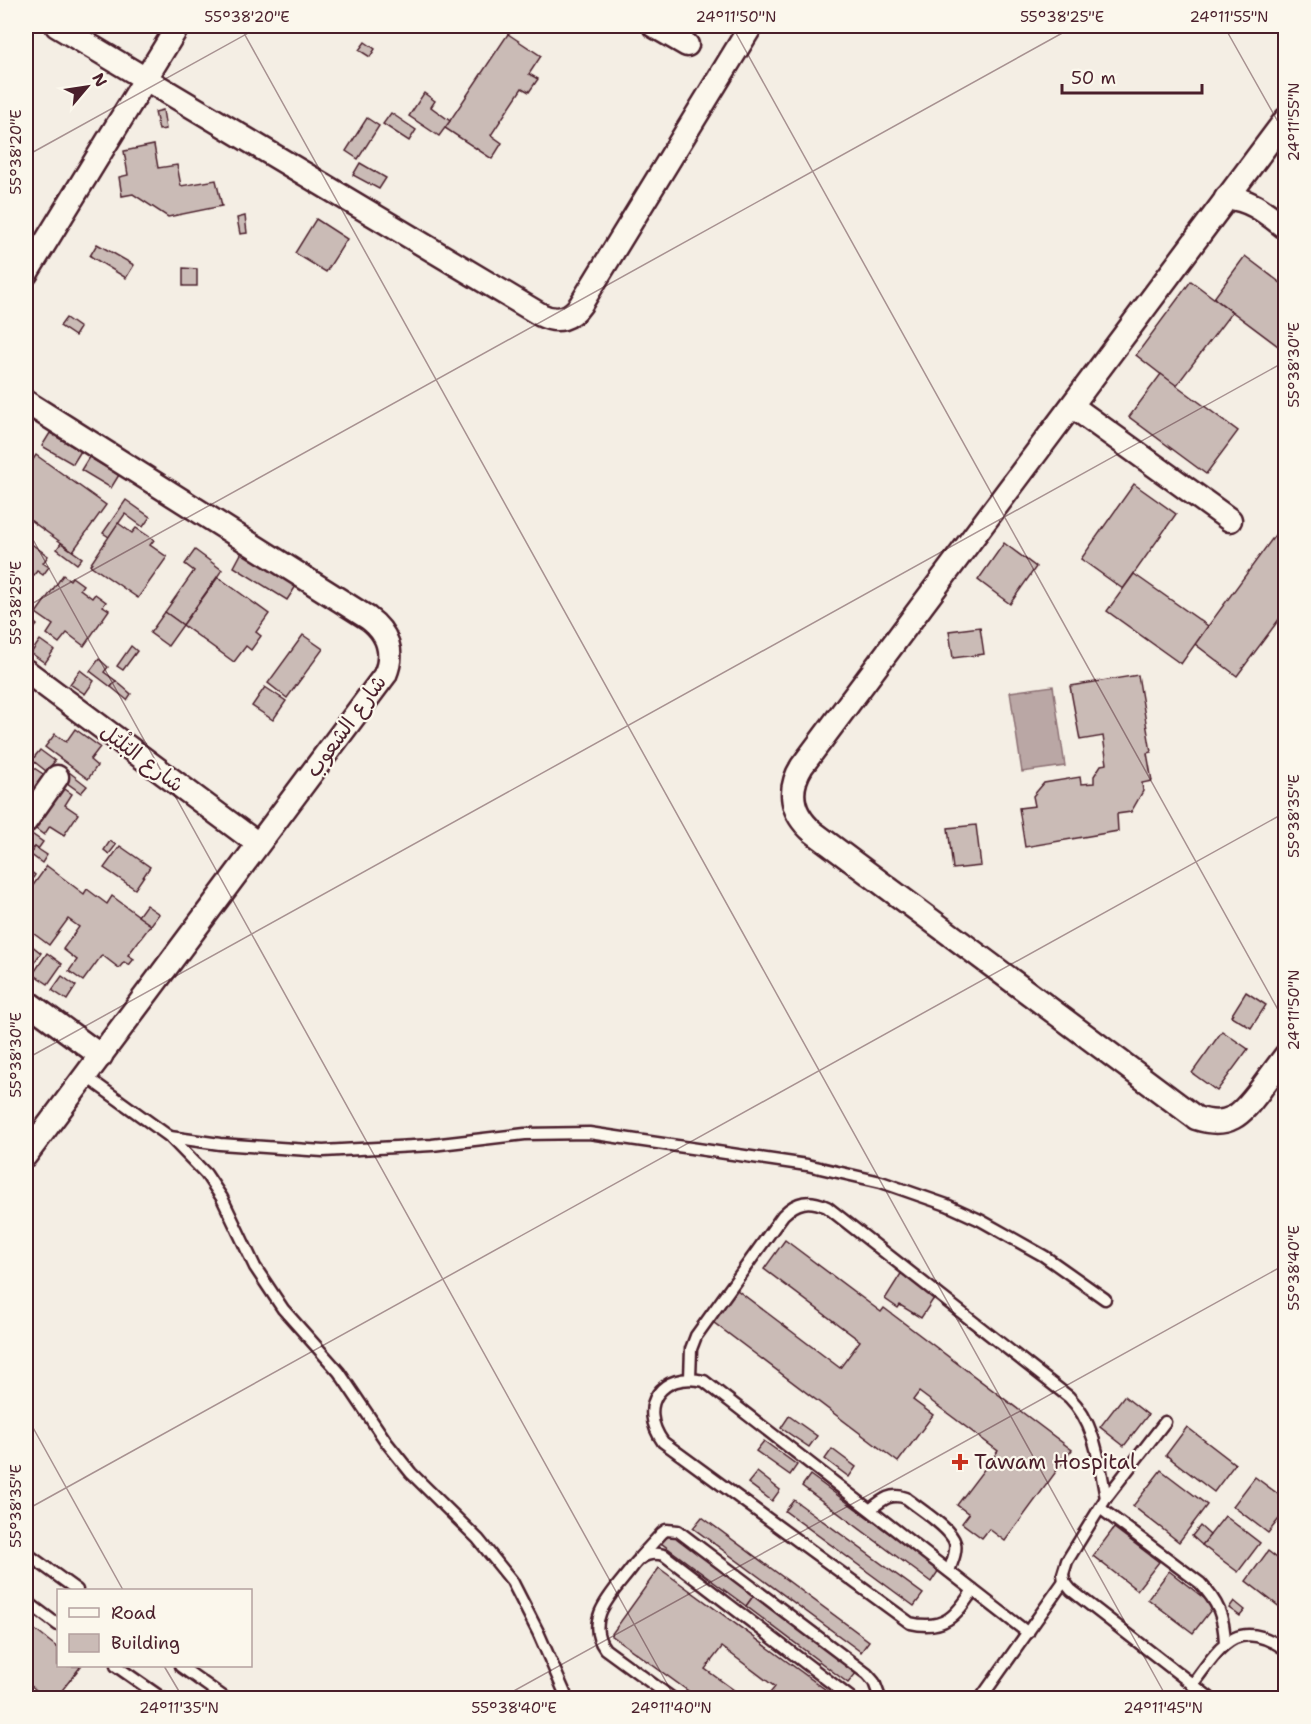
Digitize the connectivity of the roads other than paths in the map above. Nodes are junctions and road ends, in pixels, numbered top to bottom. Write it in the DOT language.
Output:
graph roads {
  1 [pos="57,26"];
  2 [pos="178,26"];
  3 [pos="654,26"];
  4 [pos="751,26"];
  5 [pos="687,45"];
  6 [pos="146,78"];
  7 [pos="1286,119"];
  8 [pos="1226,198"];
  9 [pos="1286,228"];
  10 [pos="26,274"];
  11 [pos="26,402"];
  12 [pos="1072,406"];
  13 [pos="1230,520"];
  14 [pos="26,671"];
  15 [pos="57,777"];
  16 [pos="26,821"];
  17 [pos="258,844"];
  18 [pos="26,1000"];
  19 [pos="1286,1055"];
  20 [pos="101,1056"];
  21 [pos="84,1075"];
  22 [pos="170,1137"];
  23 [pos="26,1155"];
  24 [pos="1105,1299"];
  25 [pos="690,1378"];
  26 [pos="1165,1422"];
  27 [pos="1103,1503"];
  28 [pos="871,1509"];
  29 [pos="26,1553"];
  30 [pos="640,1558"];
  31 [pos="949,1571"];
  32 [pos="1064,1581"];
  33 [pos="76,1589"];
  34 [pos="973,1590"];
  35 [pos="26,1601"];
  36 [pos="57,1624"];
  37 [pos="1028,1633"];
  38 [pos="1225,1642"];
  39 [pos="1286,1650"];
  40 [pos="119,1667"];
  41 [pos="183,1667"];
  42 [pos="1194,1691"];
  43 [pos="162,1698"];
  44 [pos="225,1698"];
  45 [pos="567,1698"];
  46 [pos="672,1698"];
  47 [pos="851,1698"];
  48 [pos="880,1698"];
  49 [pos="981,1698"];
  50 [pos="1210,1698"];
  1 -- 6 [label="street"];
  2 -- 6 [label="street"];
  3 -- 5 [label="street"];
  4 -- 6 [label="street"];
  6 -- 10 [label="street"];
  7 -- 8 [label="street"];
  8 -- 9 [label="street"];
  8 -- 12 [label="street"];
  11 -- 17 [label="street, شارع الشعوب"];
  12 -- 13 [label="street"];
  12 -- 19 [label="street"];
  14 -- 17 [label="street, شارع البُلْبُل"];
  15 -- 16 [label="street"];
  17 -- 20 [label="street, شارع الشعوب"];
  18 -- 20 [label="street"];
  20 -- 21 [label="street, شارع الشعوب"];
  21 -- 22 [label="lane"];
  21 -- 23 [label="street, شارع الشعوب"];
  22 -- 24 [label="lane"];
  22 -- 45 [label="lane"];
  25 -- 27 [label="lane"];
  25 -- 28 [label="lane"];
  25 -- 34 [label="lane"];
  26 -- 27 [label="lane"];
  27 -- 32 [label="lane"];
  27 -- 38 [label="lane"];
  28 -- 31 [label="lane"];
  28 -- 31 [label="lane"];
  29 -- 33 [label="lane"];
  30 -- 46 [label="lane"];
  30 -- 47 [label="lane"];
  30 -- 48 [label="lane"];
  31 -- 34 [label="lane"];
  32 -- 37 [label="lane"];
  32 -- 42 [label="lane"];
  34 -- 37 [label="lane"];
  35 -- 36 [label="lane"];
  37 -- 49 [label="lane"];
  38 -- 39 [label="lane"];
  38 -- 42 [label="lane"];
  40 -- 43 [label="lane"];
  41 -- 44 [label="lane"];
  42 -- 50 [label="lane"];
}
